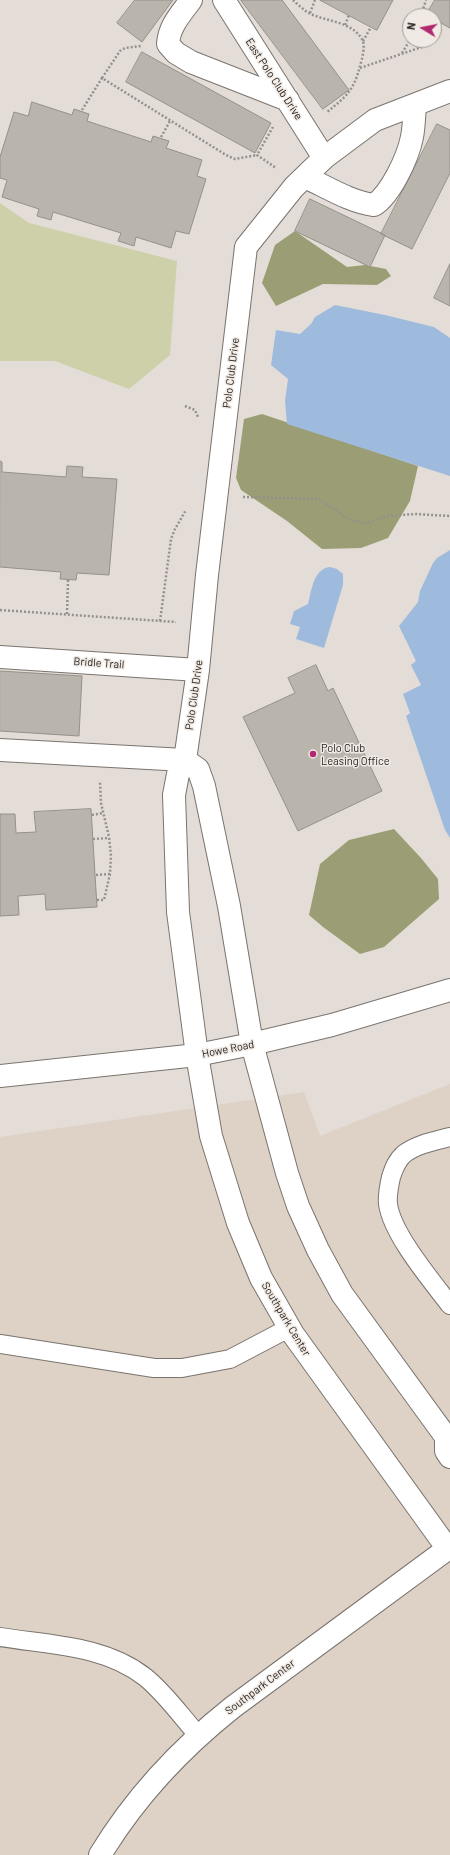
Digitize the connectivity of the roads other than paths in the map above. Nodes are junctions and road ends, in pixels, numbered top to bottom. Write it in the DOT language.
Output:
graph roads {
  1 [pos="191,0"];
  2 [pos="224,0"];
  3 [pos="450,91"];
  4 [pos="288,100"];
  5 [pos="415,106"];
  6 [pos="324,158"];
  7 [pos="299,182"];
  8 [pos="0,657"];
  9 [pos="198,670"];
  10 [pos="0,750"];
  11 [pos="185,760"];
  12 [pos="450,990"];
  13 [pos="252,1044"];
  14 [pos="197,1055"];
  15 [pos="0,1076"];
  16 [pos="450,1137"];
  17 [pos="450,1305"];
  18 [pos="289,1328"];
  19 [pos="0,1344"];
  20 [pos="449,1444"];
  21 [pos="449,1548"];
  22 [pos="0,1637"];
  23 [pos="198,1735"];
  24 [pos="100,1855"];
  1 -- 4 [label="street"];
  2 -- 4 [label="street, East Polo Club Drive"];
  3 -- 5 [label="street, Polo Club Drive"];
  4 -- 6 [label="street, East Polo Club Drive"];
  5 -- 6 [label="street, Polo Club Drive"];
  5 -- 7 [label="street"];
  6 -- 7 [label="street, Polo Club Drive"];
  7 -- 9 [label="street, Polo Club Drive"];
  8 -- 9 [label="street, Bridle Trail"];
  9 -- 11 [label="street, Polo Club Drive"];
  10 -- 11 [label="street"];
  11 -- 13 [label="street"];
  11 -- 14 [label="street, Polo Club Drive"];
  12 -- 13 [label="street, Howe Road"];
  13 -- 14 [label="street, Howe Road"];
  13 -- 20 [label="street"];
  14 -- 15 [label="street, Howe Road"];
  14 -- 18 [label="street, Southpark Center"];
  16 -- 17 [label="lane"];
  18 -- 19 [label="lane"];
  18 -- 21 [label="street, Southpark Center"];
  21 -- 23 [label="street, Southpark Center"];
  22 -- 23 [label="lane"];
  23 -- 24 [label="street, Southpark Center"];
}
